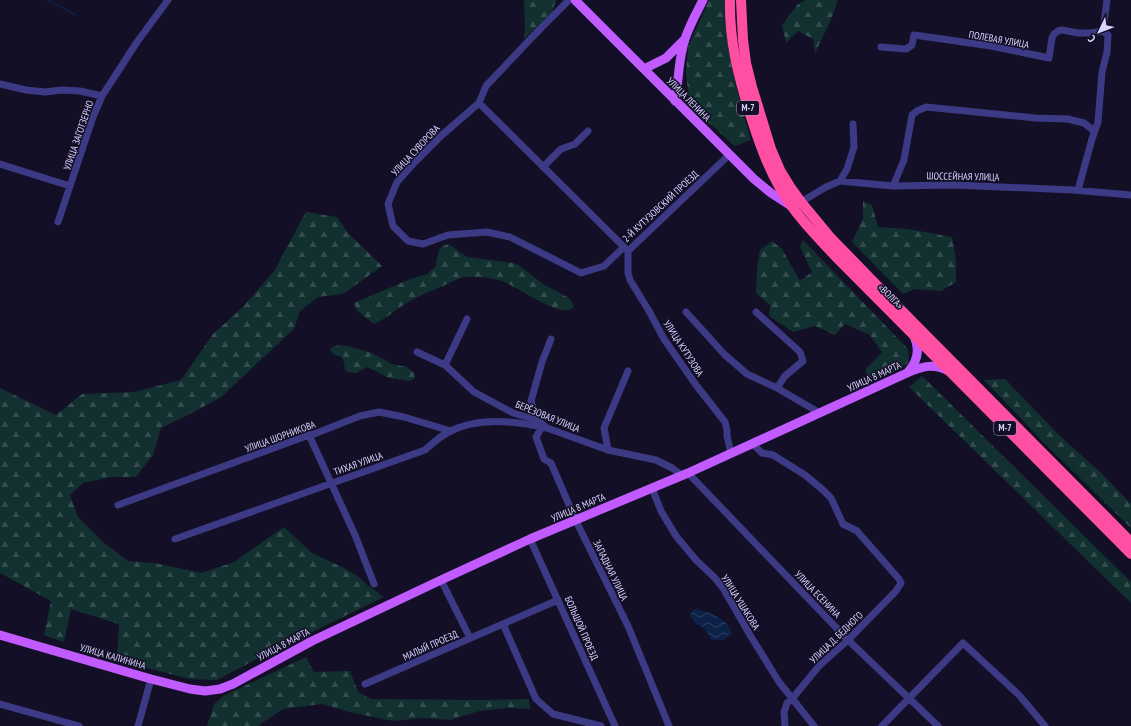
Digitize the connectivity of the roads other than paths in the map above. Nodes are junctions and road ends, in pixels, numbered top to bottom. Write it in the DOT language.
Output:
graph roads {
  1 [pos="168,0"];
  2 [pos="569,0"];
  3 [pos="575,0"];
  4 [pos="703,0"];
  5 [pos="730,0"];
  6 [pos="741,0"];
  7 [pos="1108,0"];
  8 [pos="1102,31"];
  9 [pos="685,39"];
  10 [pos="881,47"];
  11 [pos="666,58"];
  12 [pos="680,64"];
  13 [pos="644,70"];
  14 [pos="0,84"];
  15 [pos="102,96"];
  16 [pos="675,101"];
  17 [pos="479,103"];
  18 [pos="853,124"];
  19 [pos="588,131"];
  20 [pos="1094,131"];
  21 [pos="729,155"];
  22 [pos="0,164"];
  23 [pos="543,167"];
  24 [pos="840,181"];
  25 [pos="70,186"];
  26 [pos="893,186"];
  27 [pos="1078,190"];
  28 [pos="1131,195"];
  29 [pos="796,205"];
  30 [pos="58,222"];
  31 [pos="626,249"];
  32 [pos="604,266"];
  33 [pos="686,312"];
  34 [pos="756,312"];
  35 [pos="467,319"];
  36 [pos="914,336"];
  37 [pos="551,339"];
  38 [pos="417,352"];
  39 [pos="446,366"];
  40 [pos="628,371"];
  41 [pos="949,372"];
  42 [pos="907,373"];
  43 [pos="776,388"];
  44 [pos="820,413"];
  45 [pos="537,420"];
  46 [pos="544,427"];
  47 [pos="451,431"];
  48 [pos="309,435"];
  49 [pos="752,443"];
  50 [pos="608,450"];
  51 [pos="731,453"];
  52 [pos="685,474"];
  53 [pos="331,484"];
  54 [pos="652,488"];
  55 [pos="118,505"];
  56 [pos="576,520"];
  57 [pos="175,539"];
  58 [pos="530,539"];
  59 [pos="1131,542"];
  60 [pos="1131,554"];
  61 [pos="441,580"];
  62 [pos="374,584"];
  63 [pos="558,600"];
  64 [pos="503,624"];
  65 [pos="0,635"];
  66 [pos="470,638"];
  67 [pos="848,640"];
  68 [pos="151,679"];
  69 [pos="365,684"];
  70 [pos="220,688"];
  71 [pos="910,698"];
  72 [pos="792,699"];
  73 [pos="0,704"];
  74 [pos="79,726"];
  75 [pos="138,726"];
  76 [pos="601,726"];
  77 [pos="615,726"];
  78 [pos="669,726"];
  79 [pos="785,726"];
  80 [pos="814,726"];
  81 [pos="882,726"];
  82 [pos="938,726"];
  83 [pos="1045,726"];
  1 -- 15 [label="street, УЛИЦА ЗАГОТЗЕРНО"];
  2 -- 17 [label="street, УЛИЦА СУВОРОВА"];
  3 -- 13 [label="main road, УЛИЦА ЛЕНИНА"];
  4 -- 9 [label="main road"];
  5 -- 29 [label="highway, «ВОЛГА» / М-7"];
  6 -- 29 [label="highway, «ВОЛГА» / М-7"];
  7 -- 8 [label="street"];
  8 -- 10 [label="street, ПОЛЕВАЯ УЛИЦА"];
  8 -- 20 [label="street"];
  9 -- 11 [label="main road"];
  9 -- 12 [label="main road"];
  11 -- 12 [label="main road"];
  11 -- 13 [label="main road"];
  12 -- 16 [label="main road"];
  13 -- 16 [label="main road, УЛИЦА ЛЕНИНА"];
  14 -- 15 [label="street"];
  15 -- 25 [label="street, УЛИЦА ЗАГОТЗЕРНО"];
  16 -- 21 [label="main road, УЛИЦА ЛЕНИНА"];
  17 -- 23 [label="street"];
  17 -- 32 [label="street, УЛИЦА СУВОРОВА"];
  18 -- 24 [label="street"];
  19 -- 23 [label="street"];
  20 -- 26 [label="street"];
  20 -- 27 [label="street"];
  21 -- 29 [label="main road, УЛИЦА ЛЕНИНА"];
  21 -- 31 [label="street, 2-Й КУТУЗОВСКИЙ ПРОЕЗД"];
  22 -- 25 [label="street"];
  23 -- 31 [label="street"];
  24 -- 26 [label="street, ШОССЕЙНАЯ УЛИЦА"];
  24 -- 29 [label="street"];
  25 -- 30 [label="street, УЛИЦА ЗАГОТЗЕРНО"];
  26 -- 27 [label="street, ШОССЕЙНАЯ УЛИЦА"];
  27 -- 28 [label="street, ШОССЕЙНАЯ УЛИЦА"];
  29 -- 36 [label="highway, «ВОЛГА» / М-7"];
  29 -- 59 [label="highway, «ВОЛГА» / М-7"];
  31 -- 32 [label="street, 2-Й КУТУЗОВСКИЙ ПРОЕЗД"];
  31 -- 51 [label="street, УЛИЦА КУТУЗОВА"];
  33 -- 43 [label="street"];
  34 -- 43 [label="street"];
  35 -- 39 [label="street"];
  36 -- 41 [label="highway, «ВОЛГА» / М-7"];
  36 -- 42 [label="main road"];
  37 -- 45 [label="street"];
  38 -- 39 [label="street, БЕРЁЗОВАЯ УЛИЦА"];
  39 -- 45 [label="street, БЕРЁЗОВАЯ УЛИЦА"];
  40 -- 50 [label="street"];
  41 -- 42 [label="main road, УЛИЦА 8 МАРТА"];
  41 -- 60 [label="highway, «ВОЛГА» / М-7"];
  42 -- 44 [label="main road, УЛИЦА 8 МАРТА"];
  43 -- 44 [label="street"];
  44 -- 49 [label="main road, УЛИЦА 8 МАРТА"];
  45 -- 46 [label="street, БЕРЁЗОВАЯ УЛИЦА"];
  46 -- 47 [label="street, ТИХАЯ УЛИЦА"];
  46 -- 50 [label="street, БЕРЁЗОВАЯ УЛИЦА"];
  46 -- 56 [label="street, ЗАПАДНАЯ УЛИЦА"];
  47 -- 48 [label="street, УЛИЦА ШОРНИКОВА"];
  47 -- 53 [label="street, ТИХАЯ УЛИЦА"];
  48 -- 53 [label="street"];
  48 -- 55 [label="street, УЛИЦА ШОРНИКОВА"];
  49 -- 51 [label="main road, УЛИЦА 8 МАРТА"];
  49 -- 67 [label="street, УЛИЦА Д. БЕДНОГО"];
  50 -- 52 [label="street, БЕРЁЗОВАЯ УЛИЦА"];
  51 -- 52 [label="main road, УЛИЦА 8 МАРТА"];
  52 -- 54 [label="main road, УЛИЦА 8 МАРТА"];
  52 -- 67 [label="street, УЛИЦА ЕСЕНИНА"];
  53 -- 57 [label="street, ТИХАЯ УЛИЦА"];
  53 -- 62 [label="street"];
  54 -- 56 [label="main road, УЛИЦА 8 МАРТА"];
  54 -- 72 [label="street, УЛИЦА УШАКОВА"];
  56 -- 58 [label="main road, УЛИЦА 8 МАРТА"];
  56 -- 78 [label="street, ЗАПАДНАЯ УЛИЦА"];
  58 -- 61 [label="main road, УЛИЦА 8 МАРТА"];
  58 -- 63 [label="street, БОЛЬШОЙ ПРОЕЗД"];
  61 -- 66 [label="street"];
  61 -- 70 [label="main road, УЛИЦА 8 МАРТА"];
  63 -- 64 [label="street, МАЛЫЙ ПРОЕЗД"];
  63 -- 77 [label="street, БОЛЬШОЙ ПРОЕЗД"];
  64 -- 66 [label="street, МАЛЫЙ ПРОЕЗД"];
  64 -- 76 [label="street"];
  65 -- 68 [label="main road, УЛИЦА КАЛИНИНА"];
  66 -- 69 [label="street, МАЛЫЙ ПРОЕЗД"];
  67 -- 71 [label="street, УЛИЦА ЕСЕНИНА"];
  67 -- 72 [label="street, УЛИЦА Д. БЕДНОГО"];
  68 -- 70 [label="main road, УЛИЦА КАЛИНИНА"];
  68 -- 75 [label="street"];
  71 -- 81 [label="street"];
  71 -- 82 [label="street, УЛИЦА ЕСЕНИНА"];
  71 -- 83 [label="street"];
  72 -- 79 [label="street, УЛИЦА Д. БЕДНОГО"];
  72 -- 80 [label="street, УЛИЦА УШАКОВА"];
  73 -- 74 [label="street"];
}
